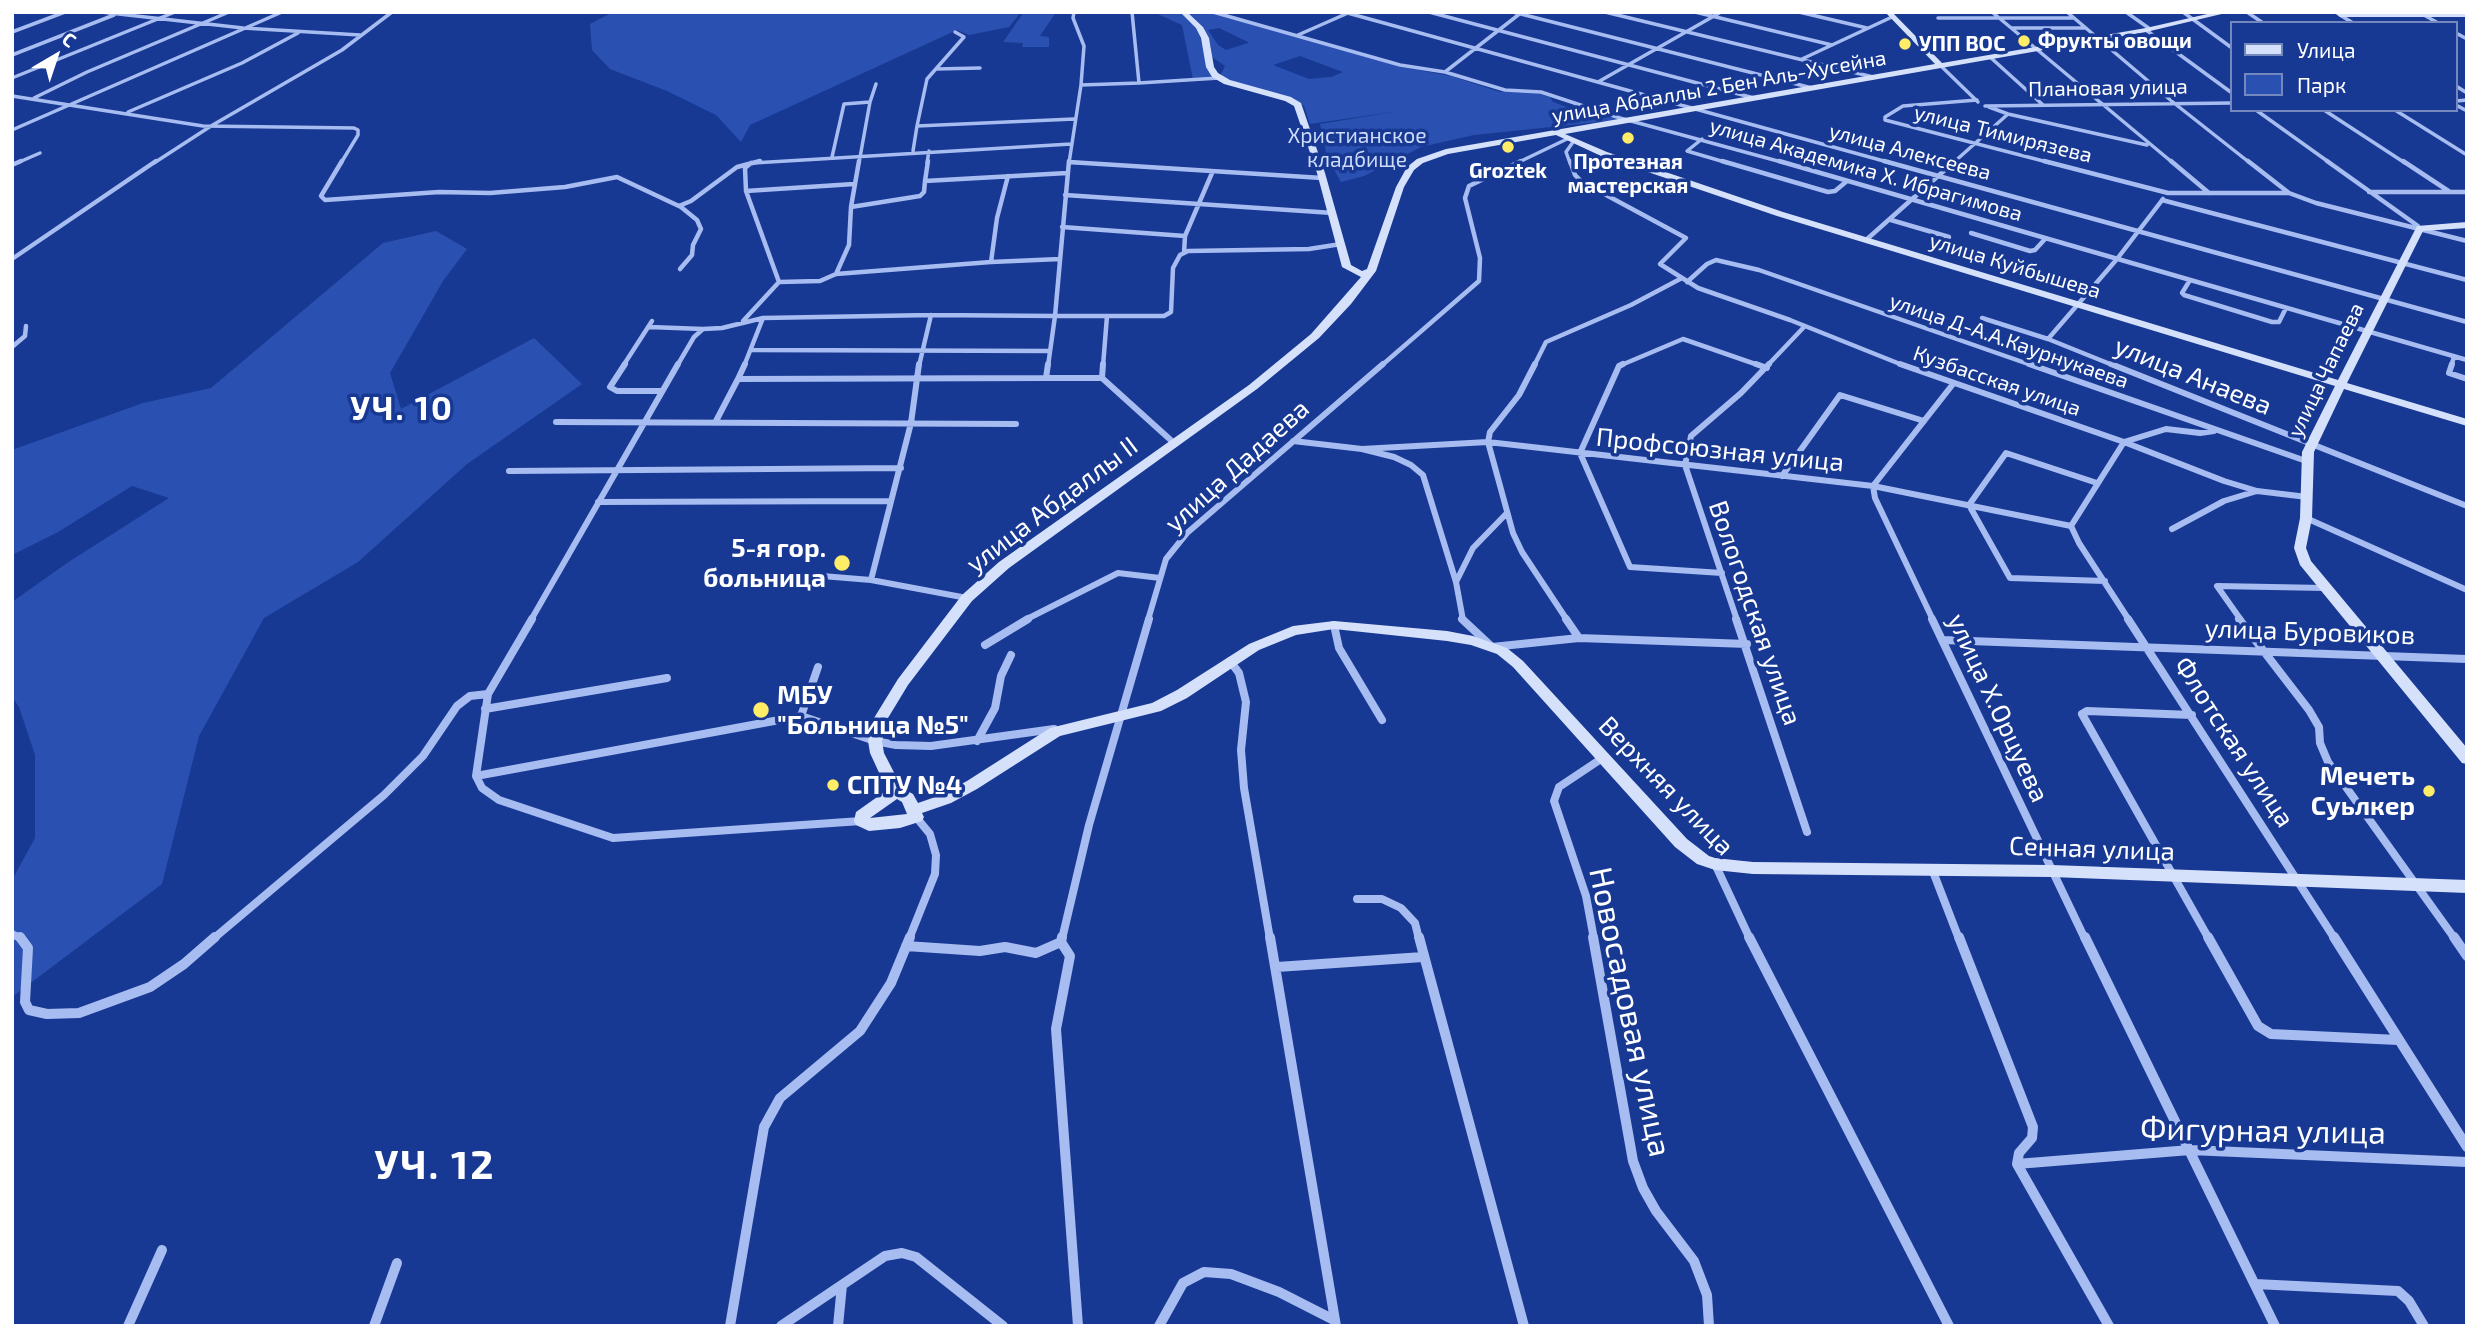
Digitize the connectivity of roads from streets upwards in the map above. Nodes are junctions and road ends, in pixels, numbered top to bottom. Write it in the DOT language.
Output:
graph roads {
  1 [pos="65,12"];
  2 [pos="101,12"];
  3 [pos="175,12"];
  4 [pos="229,12"];
  5 [pos="282,12"];
  6 [pos="392,12"];
  7 [pos="1074,12"];
  8 [pos="1132,12"];
  9 [pos="1183,12"];
  10 [pos="1213,12"];
  11 [pos="1347,12"];
  12 [pos="1429,12"];
  13 [pos="1513,12"];
  14 [pos="1605,12"];
  15 [pos="1695,12"];
  16 [pos="1721,12"];
  17 [pos="1798,12"];
  18 [pos="1992,12"];
  19 [pos="2067,12"];
  20 [pos="2126,12"];
  21 [pos="2183,12"];
  22 [pos="2227,12"];
  23 [pos="119,13"];
  24 [pos="1521,13"];
  25 [pos="2338,13"];
  26 [pos="1890,15"];
  27 [pos="2424,15"];
  28 [pos="2467,15"];
  29 [pos="1713,17"];
  30 [pos="1938,18"];
  31 [pos="1999,18"];
  32 [pos="2075,18"];
  33 [pos="159,19"];
  34 [pos="2195,20"];
  35 [pos="2434,21"];
  36 [pos="202,23"];
  37 [pos="243,28"];
  38 [pos="1868,28"];
  39 [pos="2011,28"];
  40 [pos="2086,28"];
  41 [pos="2148,29"];
  42 [pos="1500,31"];
  43 [pos="12,32"];
  44 [pos="300,32"];
  45 [pos="956,32"];
  46 [pos="1687,32"];
  47 [pos="360,35"];
  48 [pos="1298,35"];
  49 [pos="2099,38"];
  50 [pos="1832,45"];
  51 [pos="2230,46"];
  52 [pos="1475,48"];
  53 [pos="1657,49"];
  54 [pos="2035,50"];
  55 [pos="12,55"];
  56 [pos="1990,58"];
  57 [pos="1802,60"];
  58 [pos="1628,65"];
  59 [pos="1941,66"];
  60 [pos="980,68"];
  61 [pos="936,69"];
  62 [pos="12,70"];
  63 [pos="28,72"];
  64 [pos="1446,72"];
  65 [pos="1873,77"];
  66 [pos="12,78"];
  67 [pos="1219,78"];
  68 [pos="1598,82"];
  69 [pos="1139,83"];
  70 [pos="876,84"];
  71 [pos="1081,85"];
  72 [pos="1812,88"];
  73 [pos="2230,91"];
  74 [pos="12,96"];
  75 [pos="1754,98"];
  76 [pos="33,99"];
  77 [pos="1977,100"];
  78 [pos="870,102"];
  79 [pos="71,103"];
  80 [pos="2174,103"];
  81 [pos="2230,103"];
  82 [pos="2100,104"];
  83 [pos="2042,105"];
  84 [pos="1985,106"];
  85 [pos="1693,109"];
  86 [pos="2259,112"];
  87 [pos="2327,112"];
  88 [pos="2398,112"];
  89 [pos="127,113"];
  90 [pos="2008,114"];
  91 [pos="1074,119"];
  92 [pos="1632,120"];
  93 [pos="211,126"];
  94 [pos="917,126"];
  95 [pos="13,129"];
  96 [pos="1557,133"];
  97 [pos="1702,139"];
  98 [pos="1570,141"];
  99 [pos="1071,144"];
  100 [pos="1977,144"];
  101 [pos="2150,146"];
  102 [pos="929,151"];
  103 [pos="913,152"];
  104 [pos="40,153"];
  105 [pos="861,155"];
  106 [pos="2467,155"];
  107 [pos="832,157"];
  108 [pos="1069,162"];
  109 [pos="751,163"];
  110 [pos="12,165"];
  111 [pos="1067,173"];
  112 [pos="1212,173"];
  113 [pos="1007,176"];
  114 [pos="1939,177"];
  115 [pos="1322,178"];
  116 [pos="925,181"];
  117 [pos="1847,181"];
  118 [pos="854,184"];
  119 [pos="746,191"];
  120 [pos="2369,192"];
  121 [pos="2450,192"];
  122 [pos="2467,192"];
  123 [pos="2168,193"];
  124 [pos="2210,193"];
  125 [pos="2289,193"];
  126 [pos="1065,195"];
  127 [pos="1913,200"];
  128 [pos="2162,200"];
  129 [pos="1199,204"];
  130 [pos="679,206"];
  131 [pos="851,206"];
  132 [pos="1333,213"];
  133 [pos="1891,220"];
  134 [pos="2467,225"];
  135 [pos="1062,227"];
  136 [pos="2420,228"];
  137 [pos="2138,231"];
  138 [pos="1971,233"];
  139 [pos="1185,236"];
  140 [pos="1949,237"];
  141 [pos="2046,239"];
  142 [pos="1866,240"];
  143 [pos="2467,241"];
  144 [pos="1341,244"];
  145 [pos="1184,253"];
  146 [pos="12,258"];
  147 [pos="1060,259"];
  148 [pos="2117,259"];
  149 [pos="991,262"];
  150 [pos="2401,263"];
  151 [pos="1347,267"];
  152 [pos="680,269"];
  153 [pos="1371,271"];
  154 [pos="836,274"];
  155 [pos="1684,280"];
  156 [pos="2190,280"];
  157 [pos="2467,280"];
  158 [pos="779,282"];
  159 [pos="2382,299"];
  160 [pos="1347,302"];
  161 [pos="2077,305"];
  162 [pos="2286,308"];
  163 [pos="931,315"];
  164 [pos="1055,316"];
  165 [pos="1107,316"];
  166 [pos="763,318"];
  167 [pos="1982,318"];
  168 [pos="743,321"];
  169 [pos="2467,322"];
  170 [pos="26,326"];
  171 [pos="1804,327"];
  172 [pos="704,329"];
  173 [pos="2368,331"];
  174 [pos="2048,339"];
  175 [pos="12,348"];
  176 [pos="752,350"];
  177 [pos="922,351"];
  178 [pos="1050,351"];
  179 [pos="2455,357"];
  180 [pos="2467,360"];
  181 [pos="1767,368"];
  182 [pos="1101,378"];
  183 [pos="738,379"];
  184 [pos="916,379"];
  185 [pos="1046,379"];
  186 [pos="2467,379"];
  187 [pos="1953,384"];
  188 [pos="2339,384"];
  189 [pos="662,391"];
  190 [pos="716,421"];
  191 [pos="1924,421"];
  192 [pos="556,422"];
  193 [pos="644,423"];
  194 [pos="911,423"];
  195 [pos="2467,423"];
  196 [pos="1016,424"];
  197 [pos="2217,430"];
  198 [pos="1293,441"];
  199 [pos="1488,442"];
  200 [pos="2124,442"];
  201 [pos="1174,443"];
  202 [pos="2311,444"];
  203 [pos="1362,449"];
  204 [pos="1580,453"];
  205 [pos="2306,461"];
  206 [pos="1685,465"];
  207 [pos="901,468"];
  208 [pos="509,471"];
  209 [pos="616,471"];
  210 [pos="1782,477"];
  211 [pos="2097,483"];
  212 [pos="1873,486"];
  213 [pos="2257,491"];
  214 [pos="2307,498"];
  215 [pos="891,501"];
  216 [pos="598,502"];
  217 [pos="1969,505"];
  218 [pos="2467,506"];
  219 [pos="1506,514"];
  220 [pos="2306,518"];
  221 [pos="2071,526"];
  222 [pos="2172,529"];
  223 [pos="1722,573"];
  224 [pos="822,576"];
  225 [pos="1160,578"];
  226 [pos="871,580"];
  227 [pos="2105,581"];
  228 [pos="1456,582"];
  229 [pos="2326,588"];
  230 [pos="2467,590"];
  231 [pos="967,598"];
  232 [pos="1334,625"];
  233 [pos="1579,638"];
  234 [pos="1942,640"];
  235 [pos="1746,644"];
  236 [pos="985,645"];
  237 [pos="2148,646"];
  238 [pos="1492,647"];
  239 [pos="2261,650"];
  240 [pos="1011,655"];
  241 [pos="2382,655"];
  242 [pos="2467,659"];
  243 [pos="1230,662"];
  244 [pos="818,667"];
  245 [pos="667,678"];
  246 [pos="488,694"];
  247 [pos="485,709"];
  248 [pos="2192,715"];
  249 [pos="801,716"];
  250 [pos="1120,716"];
  251 [pos="1382,720"];
  252 [pos="1093,723"];
  253 [pos="875,741"];
  254 [pos="977,741"];
  255 [pos="1601,759"];
  256 [pos="2467,759"];
  257 [pos="476,776"];
  258 [pos="896,792"];
  259 [pos="916,813"];
  260 [pos="862,821"];
  261 [pos="1807,832"];
  262 [pos="1715,864"];
  263 [pos="1932,869"];
  264 [pos="2052,871"];
  265 [pos="2174,876"];
  266 [pos="2298,880"];
  267 [pos="2416,885"];
  268 [pos="2467,887"];
  269 [pos="1357,899"];
  270 [pos="12,934"];
  271 [pos="1061,942"];
  272 [pos="906,946"];
  273 [pos="2467,956"];
  274 [pos="1423,957"];
  275 [pos="1277,967"];
  276 [pos="2398,1040"];
  277 [pos="2467,1147"];
  278 [pos="2190,1150"];
  279 [pos="2467,1162"];
  280 [pos="2017,1164"];
  281 [pos="162,1250"];
  282 [pos="397,1263"];
  283 [pos="2255,1284"];
  284 [pos="842,1285"];
  285 [pos="1335,1323"];
  286 [pos="128,1326"];
  287 [pos="374,1326"];
  288 [pos="730,1326"];
  289 [pos="782,1326"];
  290 [pos="838,1326"];
  291 [pos="1003,1326"];
  292 [pos="1078,1326"];
  293 [pos="1159,1326"];
  294 [pos="1524,1326"];
  295 [pos="1709,1326"];
  296 [pos="1950,1326"];
  297 [pos="2109,1326"];
  298 [pos="2276,1326"];
  299 [pos="2424,1326"];
  1 -- 43 [label="street"];
  2 -- 23 [label="street"];
  3 -- 33 [label="street"];
  4 -- 36 [label="street"];
  5 -- 37 [label="street"];
  6 -- 47 [label="street"];
  7 -- 71 [label="street"];
  8 -- 69 [label="street"];
  9 -- 67 [label="street"];
  10 -- 48 [label="street, улица Академика Х. Ибрагимова"];
  11 -- 48 [label="street"];
  11 -- 52 [label="street, улица Алексеева"];
  12 -- 42 [label="street"];
  13 -- 24 [label="street"];
  14 -- 46 [label="street"];
  15 -- 29 [label="street"];
  16 -- 29 [label="street"];
  17 -- 38 [label="street"];
  18 -- 31 [label="street"];
  19 -- 32 [label="street"];
  20 -- 41 [label="street"];
  21 -- 34 [label="street"];
  22 -- 34 [label="street, улица Абдаллы 2 Бен Аль-Хусейна"];
  23 -- 33 [label="street"];
  23 -- 55 [label="street"];
  24 -- 42 [label="street"];
  24 -- 53 [label="street"];
  25 -- 27 [label="street"];
  26 -- 38 [label="street"];
  26 -- 59 [label="street"];
  27 -- 28 [label="street"];
  27 -- 35 [label="street"];
  29 -- 46 [label="street"];
  29 -- 50 [label="street"];
  30 -- 31 [label="street"];
  31 -- 32 [label="street"];
  31 -- 39 [label="street"];
  32 -- 40 [label="street"];
  33 -- 36 [label="street"];
  33 -- 63 [label="street"];
  34 -- 41 [label="street, улица Абдаллы 2 Бен Аль-Хусейна"];
  34 -- 51 [label="street"];
  36 -- 37 [label="street"];
  36 -- 76 [label="street"];
  37 -- 44 [label="street"];
  37 -- 79 [label="street"];
  38 -- 50 [label="street"];
  39 -- 40 [label="street"];
  39 -- 54 [label="street"];
  40 -- 49 [label="street"];
  41 -- 49 [label="street, улица Абдаллы 2 Бен Аль-Хусейна"];
  41 -- 73 [label="street"];
  42 -- 52 [label="street"];
  42 -- 58 [label="street"];
  44 -- 47 [label="street"];
  44 -- 89 [label="street"];
  45 -- 61 [label="street"];
  46 -- 53 [label="street"];
  46 -- 57 [label="street"];
  47 -- 93 [label="street"];
  48 -- 64 [label="street, улица Академика Х. Ибрагимова"];
  49 -- 54 [label="street, улица Абдаллы 2 Бен Аль-Хусейна"];
  49 -- 80 [label="street"];
  50 -- 57 [label="street"];
  52 -- 64 [label="street"];
  52 -- 68 [label="street, улица Алексеева"];
  53 -- 58 [label="street"];
  53 -- 72 [label="street"];
  54 -- 56 [label="street, улица Абдаллы 2 Бен Аль-Хусейна"];
  54 -- 82 [label="street"];
  56 -- 59 [label="street, улица Абдаллы 2 Бен Аль-Хусейна"];
  56 -- 83 [label="street"];
  57 -- 65 [label="street"];
  58 -- 68 [label="street"];
  58 -- 75 [label="street"];
  59 -- 65 [label="street, улица Абдаллы 2 Бен Аль-Хусейна"];
  59 -- 77 [label="street"];
  60 -- 61 [label="street"];
  61 -- 94 [label="street"];
  62 -- 63 [label="street"];
  63 -- 66 [label="street"];
  64 -- 92 [label="street, улица Академика Х. Ибрагимова"];
  65 -- 72 [label="street, улица Абдаллы 2 Бен Аль-Хусейна"];
  67 -- 69 [label="street"];
  67 -- 115 [label="street"];
  68 -- 85 [label="street, улица Алексеева"];
  69 -- 71 [label="street"];
  70 -- 78 [label="street"];
  71 -- 91 [label="street"];
  72 -- 75 [label="street, улица Абдаллы 2 Бен Аль-Хусейна"];
  74 -- 76 [label="street"];
  75 -- 85 [label="street, улица Абдаллы 2 Бен Аль-Хусейна"];
  76 -- 79 [label="street"];
  77 -- 84 [label="street"];
  77 -- 100 [label="street, улица Тимирязева"];
  78 -- 105 [label="street"];
  78 -- 107 [label="street"];
  79 -- 89 [label="street"];
  79 -- 95 [label="street"];
  80 -- 81 [label="street, Плановая улица"];
  80 -- 82 [label="street, Плановая улица"];
  80 -- 125 [label="street"];
  82 -- 83 [label="street, Плановая улица"];
  82 -- 101 [label="street"];
  83 -- 84 [label="street, Плановая улица"];
  84 -- 90 [label="street"];
  85 -- 92 [label="street, улица Абдаллы 2 Бен Аль-Хусейна"];
  85 -- 114 [label="street, улица Алексеева"];
  86 -- 120 [label="street"];
  87 -- 121 [label="street"];
  88 -- 106 [label="street"];
  89 -- 93 [label="street"];
  90 -- 100 [label="street, Плановая улица"];
  90 -- 101 [label="street"];
  91 -- 94 [label="street"];
  91 -- 99 [label="street"];
  92 -- 96 [label="street, улица Абдаллы 2 Бен Аль-Хусейна"];
  92 -- 97 [label="street, улица Академика Х. Ибрагимова"];
  93 -- 130 [label="street"];
  93 -- 146 [label="street"];
  94 -- 103 [label="street"];
  96 -- 98 [label="street, улица Куйбышева"];
  96 -- 153 [label="street, улица Абдаллы 2 Бен Аль-Хусейна"];
  97 -- 117 [label="street, улица Академика Х. Ибрагимова"];
  97 -- 117 [label="street"];
  98 -- 142 [label="street, улица Куйбышева"];
  98 -- 155 [label="street"];
  98 -- 198 [label="street, улица Дадаева"];
  99 -- 102 [label="street"];
  99 -- 108 [label="street"];
  100 -- 114 [label="street, Плановая улица"];
  100 -- 123 [label="street, улица Тимирязева"];
  101 -- 124 [label="street"];
  102 -- 103 [label="street"];
  102 -- 116 [label="street"];
  103 -- 105 [label="street"];
  104 -- 110 [label="street"];
  105 -- 107 [label="street"];
  105 -- 118 [label="street"];
  107 -- 109 [label="street"];
  108 -- 111 [label="street"];
  108 -- 112 [label="street"];
  109 -- 119 [label="street"];
  109 -- 130 [label="street"];
  111 -- 113 [label="street"];
  111 -- 126 [label="street"];
  112 -- 115 [label="street"];
  112 -- 129 [label="street"];
  113 -- 116 [label="street"];
  113 -- 149 [label="street"];
  114 -- 127 [label="street, Плановая улица"];
  114 -- 137 [label="street, улица Алексеева"];
  115 -- 132 [label="street"];
  116 -- 131 [label="street"];
  117 -- 127 [label="street, улица Академика Х. Ибрагимова"];
  118 -- 119 [label="street"];
  118 -- 131 [label="street"];
  119 -- 158 [label="street"];
  120 -- 121 [label="street"];
  120 -- 136 [label="street"];
  121 -- 122 [label="street"];
  123 -- 124 [label="street, улица Тимирязева"];
  123 -- 128 [label="street"];
  124 -- 125 [label="street, улица Тимирязева"];
  125 -- 136 [label="street"];
  126 -- 129 [label="street"];
  126 -- 135 [label="street"];
  127 -- 133 [label="street, Плановая улица"];
  127 -- 141 [label="street, улица Академика Х. Ибрагимова"];
  128 -- 137 [label="street"];
  128 -- 150 [label="street"];
  129 -- 132 [label="street"];
  129 -- 139 [label="street"];
  130 -- 152 [label="street"];
  131 -- 154 [label="street"];
  132 -- 144 [label="street"];
  133 -- 140 [label="street"];
  133 -- 142 [label="street, Плановая улица"];
  134 -- 136 [label="street"];
  135 -- 139 [label="street"];
  135 -- 147 [label="street"];
  136 -- 143 [label="street"];
  136 -- 150 [label="street, улица Чапаева"];
  137 -- 148 [label="street"];
  137 -- 159 [label="street, улица Алексеева"];
  138 -- 141 [label="street"];
  139 -- 145 [label="street"];
  141 -- 148 [label="street, улица Академика Х. Ибрагимова"];
  142 -- 161 [label="street, улица Куйбышева"];
  144 -- 145 [label="street"];
  144 -- 151 [label="street"];
  145 -- 165 [label="street"];
  147 -- 149 [label="street"];
  147 -- 164 [label="street"];
  148 -- 156 [label="street, улица Академика Х. Ибрагимова"];
  148 -- 161 [label="street"];
  149 -- 154 [label="street"];
  150 -- 157 [label="street"];
  150 -- 159 [label="street, улица Чапаева"];
  151 -- 153 [label="street"];
  151 -- 160 [label="street"];
  153 -- 160 [label="street, улица Абдаллы II"];
  154 -- 158 [label="street"];
  155 -- 171 [label="street, Кузбасская улица"];
  155 -- 197 [label="street, улица Д-А.А.Каурнукаева"];
  155 -- 199 [label="street"];
  156 -- 162 [label="street, улица Академика Х. Ибрагимова"];
  156 -- 162 [label="street"];
  158 -- 168 [label="street"];
  159 -- 169 [label="street, улица Алексеева"];
  159 -- 173 [label="street, улица Чапаева"];
  160 -- 201 [label="street, улица Абдаллы II"];
  161 -- 174 [label="street"];
  161 -- 188 [label="street, улица Куйбышева"];
  162 -- 173 [label="street, улица Академика Х. Ибрагимова"];
  163 -- 164 [label="street"];
  163 -- 166 [label="street"];
  163 -- 177 [label="street"];
  164 -- 165 [label="street"];
  164 -- 178 [label="street"];
  165 -- 182 [label="street"];
  166 -- 168 [label="street"];
  166 -- 176 [label="street"];
  167 -- 174 [label="street, улица Анаева"];
  168 -- 172 [label="street"];
  170 -- 175 [label="street"];
  171 -- 181 [label="street"];
  171 -- 187 [label="street, Кузбасская улица"];
  172 -- 189 [label="street"];
  172 -- 189 [label="street"];
  173 -- 179 [label="street, улица Академика Х. Ибрагимова"];
  173 -- 188 [label="street, улица Чапаева"];
  174 -- 202 [label="street, улица Анаева"];
  176 -- 177 [label="street"];
  176 -- 183 [label="street"];
  177 -- 178 [label="street"];
  177 -- 184 [label="street"];
  178 -- 185 [label="street"];
  179 -- 180 [label="street, улица Академика Х. Ибрагимова"];
  179 -- 186 [label="street"];
  181 -- 204 [label="street"];
  181 -- 206 [label="street"];
  182 -- 185 [label="street"];
  182 -- 201 [label="street"];
  183 -- 184 [label="street"];
  183 -- 190 [label="street"];
  184 -- 185 [label="street"];
  184 -- 194 [label="street"];
  187 -- 191 [label="street"];
  187 -- 200 [label="street, Кузбасская улица"];
  188 -- 195 [label="street, улица Куйбышева"];
  188 -- 202 [label="street, улица Чапаева"];
  189 -- 193 [label="street"];
  190 -- 193 [label="street"];
  190 -- 194 [label="street"];
  191 -- 210 [label="street"];
  191 -- 212 [label="street"];
  192 -- 193 [label="street"];
  193 -- 209 [label="street"];
  194 -- 196 [label="street"];
  194 -- 207 [label="street"];
  197 -- 200 [label="street"];
  197 -- 205 [label="street, улица Д-А.А.Каурнукаева"];
  198 -- 203 [label="street"];
  198 -- 225 [label="street, улица Дадаева"];
  199 -- 203 [label="street, Профсоюзная улица"];
  199 -- 204 [label="street, Профсоюзная улица"];
  199 -- 219 [label="street"];
  200 -- 211 [label="street"];
  200 -- 213 [label="street, Кузбасская улица"];
  201 -- 231 [label="street, улица Абдаллы II"];
  202 -- 205 [label="street, улица Чапаева"];
  202 -- 218 [label="street, улица Анаева"];
  203 -- 228 [label="street, Верхняя улица"];
  204 -- 206 [label="street, Профсоюзная улица"];
  204 -- 223 [label="street"];
  205 -- 214 [label="street, улица Чапаева"];
  206 -- 210 [label="street, Профсоюзная улица"];
  206 -- 223 [label="street, Вологодская улица"];
  207 -- 209 [label="street"];
  207 -- 215 [label="street"];
  208 -- 209 [label="street"];
  209 -- 216 [label="street"];
  210 -- 212 [label="street, Профсоюзная улица"];
  211 -- 217 [label="street"];
  211 -- 221 [label="street"];
  212 -- 217 [label="street, Профсоюзная улица"];
  212 -- 234 [label="street, улица Х.Орцуева"];
  213 -- 214 [label="street, Кузбасская улица"];
  213 -- 222 [label="street"];
  214 -- 220 [label="street, улица Чапаева"];
  215 -- 216 [label="street"];
  215 -- 226 [label="street"];
  216 -- 246 [label="street"];
  217 -- 221 [label="street, Профсоюзная улица"];
  217 -- 227 [label="street"];
  219 -- 228 [label="street"];
  219 -- 233 [label="street"];
  220 -- 229 [label="street, улица Чапаева"];
  220 -- 230 [label="street"];
  221 -- 227 [label="street, Флотская улица"];
  223 -- 235 [label="street, Вологодская улица"];
  224 -- 226 [label="street"];
  225 -- 236 [label="street"];
  225 -- 250 [label="street, улица Дадаева"];
  226 -- 231 [label="street"];
  227 -- 237 [label="street, Флотская улица"];
  228 -- 238 [label="street, Верхняя улица"];
  229 -- 239 [label="street"];
  229 -- 241 [label="street"];
  231 -- 253 [label="street, улица Абдаллы II"];
  232 -- 238 [label="street"];
  232 -- 243 [label="street"];
  232 -- 251 [label="street"];
  233 -- 235 [label="street"];
  233 -- 238 [label="street"];
  234 -- 237 [label="street, улица Буровиков"];
  234 -- 264 [label="street, улица Х.Орцуева"];
  235 -- 261 [label="street, Вологодская улица"];
  237 -- 239 [label="street, улица Буровиков"];
  237 -- 248 [label="street, Флотская улица"];
  238 -- 255 [label="street, Верхняя улица"];
  239 -- 241 [label="street, улица Буровиков"];
  239 -- 267 [label="street"];
  240 -- 254 [label="street"];
  241 -- 242 [label="street, улица Буровиков"];
  241 -- 256 [label="street"];
  243 -- 250 [label="street"];
  243 -- 275 [label="street"];
  244 -- 249 [label="street"];
  245 -- 247 [label="street"];
  246 -- 247 [label="street"];
  246 -- 270 [label="street"];
  247 -- 257 [label="street"];
  248 -- 265 [label="street"];
  248 -- 266 [label="street, Флотская улица"];
  249 -- 253 [label="street"];
  249 -- 257 [label="street"];
  250 -- 252 [label="street"];
  250 -- 271 [label="street, улица Дадаева"];
  252 -- 254 [label="street"];
  252 -- 259 [label="street"];
  253 -- 254 [label="street"];
  253 -- 258 [label="street"];
  255 -- 262 [label="street, Верхняя улица"];
  255 -- 295 [label="street, Новосадовая улица"];
  257 -- 260 [label="street"];
  258 -- 259 [label="street"];
  258 -- 260 [label="street"];
  259 -- 260 [label="street"];
  259 -- 272 [label="street"];
  262 -- 263 [label="street, Сенная улица"];
  262 -- 296 [label="street, Верхняя улица"];
  263 -- 264 [label="street, Сенная улица"];
  263 -- 280 [label="street"];
  264 -- 265 [label="street, Сенная улица"];
  264 -- 278 [label="street, улица Х.Орцуева"];
  265 -- 266 [label="street, Сенная улица"];
  265 -- 276 [label="street"];
  266 -- 267 [label="street, Сенная улица"];
  266 -- 276 [label="street, Флотская улица"];
  267 -- 268 [label="street, Сенная улица"];
  267 -- 273 [label="street"];
  269 -- 274 [label="street"];
  271 -- 272 [label="street"];
  271 -- 292 [label="street"];
  272 -- 288 [label="street"];
  274 -- 275 [label="street"];
  274 -- 294 [label="street"];
  275 -- 285 [label="street"];
  276 -- 277 [label="street, Флотская улица"];
  278 -- 279 [label="street, Фигурная улица"];
  278 -- 280 [label="street, Фигурная улица"];
  278 -- 283 [label="street, улица Х.Орцуева"];
  280 -- 297 [label="street"];
  281 -- 286 [label="street"];
  282 -- 287 [label="street"];
  283 -- 298 [label="street, улица Х.Орцуева"];
  283 -- 299 [label="street"];
  284 -- 289 [label="street"];
  284 -- 290 [label="street"];
  284 -- 291 [label="street"];
  285 -- 293 [label="street"];
}
